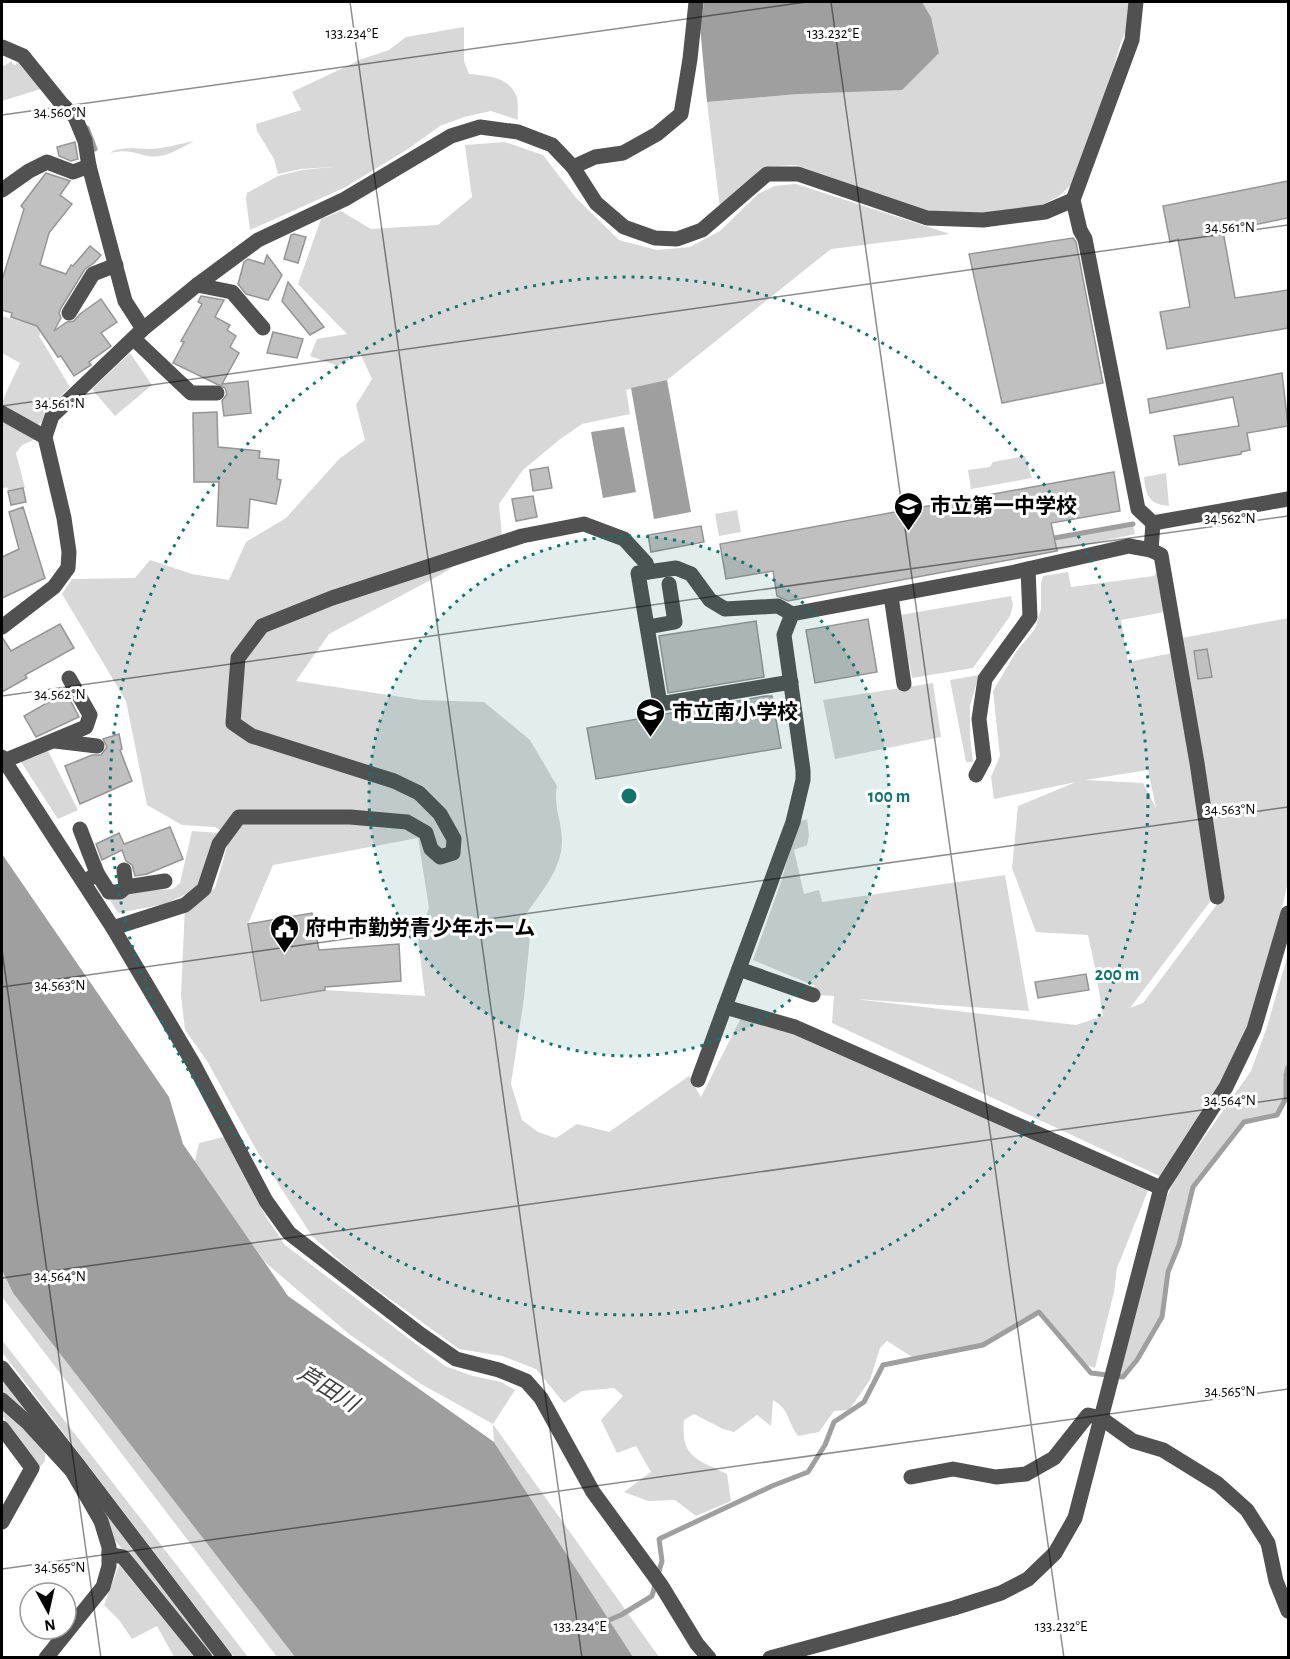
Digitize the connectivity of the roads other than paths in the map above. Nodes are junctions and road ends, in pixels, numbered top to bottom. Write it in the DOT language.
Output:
graph roads {
  1 [pos="696,2"];
  2 [pos="1136,2"];
  3 [pos="2,47"];
  4 [pos="89,166"];
  5 [pos="573,167"];
  6 [pos="4,193"];
  7 [pos="1073,201"];
  8 [pos="116,265"];
  9 [pos="197,285"];
  10 [pos="69,313"];
  11 [pos="263,328"];
  12 [pos="138,334"];
  13 [pos="217,393"];
  14 [pos="2,413"];
  15 [pos="45,437"];
  16 [pos="1288,499"];
  17 [pos="1153,523"];
  18 [pos="1151,549"];
  19 [pos="1028,569"];
  20 [pos="648,572"];
  21 [pos="669,584"];
  22 [pos="891,596"];
  23 [pos="792,614"];
  24 [pos="2,627"];
  25 [pos="648,627"];
  26 [pos="69,678"];
  27 [pos="791,682"];
  28 [pos="904,684"];
  29 [pos="52,741"];
  30 [pos="98,746"];
  31 [pos="3,759"];
  32 [pos="976,774"];
  33 [pos="80,829"];
  34 [pos="124,870"];
  35 [pos="97,873"];
  36 [pos="165,881"];
  37 [pos="84,883"];
  38 [pos="126,887"];
  39 [pos="1217,897"];
  40 [pos="1288,912"];
  41 [pos="113,928"];
  42 [pos="739,969"];
  43 [pos="813,995"];
  44 [pos="725,1007"];
  45 [pos="698,1080"];
  46 [pos="1161,1188"];
  47 [pos="2,1368"];
  48 [pos="2,1400"];
  49 [pos="1101,1418"];
  50 [pos="2,1428"];
  51 [pos="75,1468"];
  52 [pos="911,1477"];
  53 [pos="2,1522"];
  54 [pos="109,1554"];
  55 [pos="1288,1611"];
  56 [pos="45,1658"];
  57 [pos="205,1658"];
  58 [pos="225,1658"];
  59 [pos="709,1658"];
  60 [pos="770,1658"];
  1 -- 5 [label="street"];
  2 -- 7 [label="street"];
  3 -- 4 [label="street"];
  4 -- 6 [label="street"];
  4 -- 8 [label="street"];
  5 -- 7 [label="street"];
  5 -- 9 [label="street"];
  7 -- 17 [label="street"];
  8 -- 10 [label="street"];
  8 -- 12 [label="street"];
  9 -- 11 [label="street"];
  9 -- 12 [label="street"];
  12 -- 13 [label="street"];
  12 -- 15 [label="street"];
  14 -- 15 [label="street"];
  15 -- 24 [label="street"];
  16 -- 17 [label="street"];
  17 -- 18 [label="street"];
  18 -- 19 [label="street"];
  18 -- 39 [label="street"];
  19 -- 22 [label="street"];
  19 -- 32 [label="street"];
  20 -- 23 [label="street"];
  20 -- 25 [label="street"];
  20 -- 41 [label="street"];
  21 -- 25 [label="street"];
  22 -- 23 [label="street"];
  22 -- 28 [label="street"];
  23 -- 27 [label="street"];
  25 -- 27 [label="street"];
  26 -- 29 [label="street"];
  27 -- 42 [label="street"];
  29 -- 30 [label="street"];
  29 -- 31 [label="street"];
  31 -- 37 [label="street"];
  33 -- 35 [label="street"];
  34 -- 38 [label="street"];
  35 -- 37 [label="street"];
  35 -- 38 [label="street"];
  36 -- 38 [label="street"];
  37 -- 41 [label="street"];
  40 -- 46 [label="street"];
  41 -- 59 [label="street"];
  42 -- 43 [label="street"];
  42 -- 44 [label="street"];
  44 -- 45 [label="street"];
  44 -- 46 [label="street"];
  46 -- 49 [label="street"];
  47 -- 51 [label="street"];
  48 -- 51 [label="street"];
  49 -- 52 [label="street"];
  49 -- 55 [label="street"];
  49 -- 60 [label="street"];
  50 -- 53 [label="street"];
  51 -- 54 [label="street"];
  51 -- 58 [label="street"];
  54 -- 56 [label="street"];
  54 -- 57 [label="street"];
}
